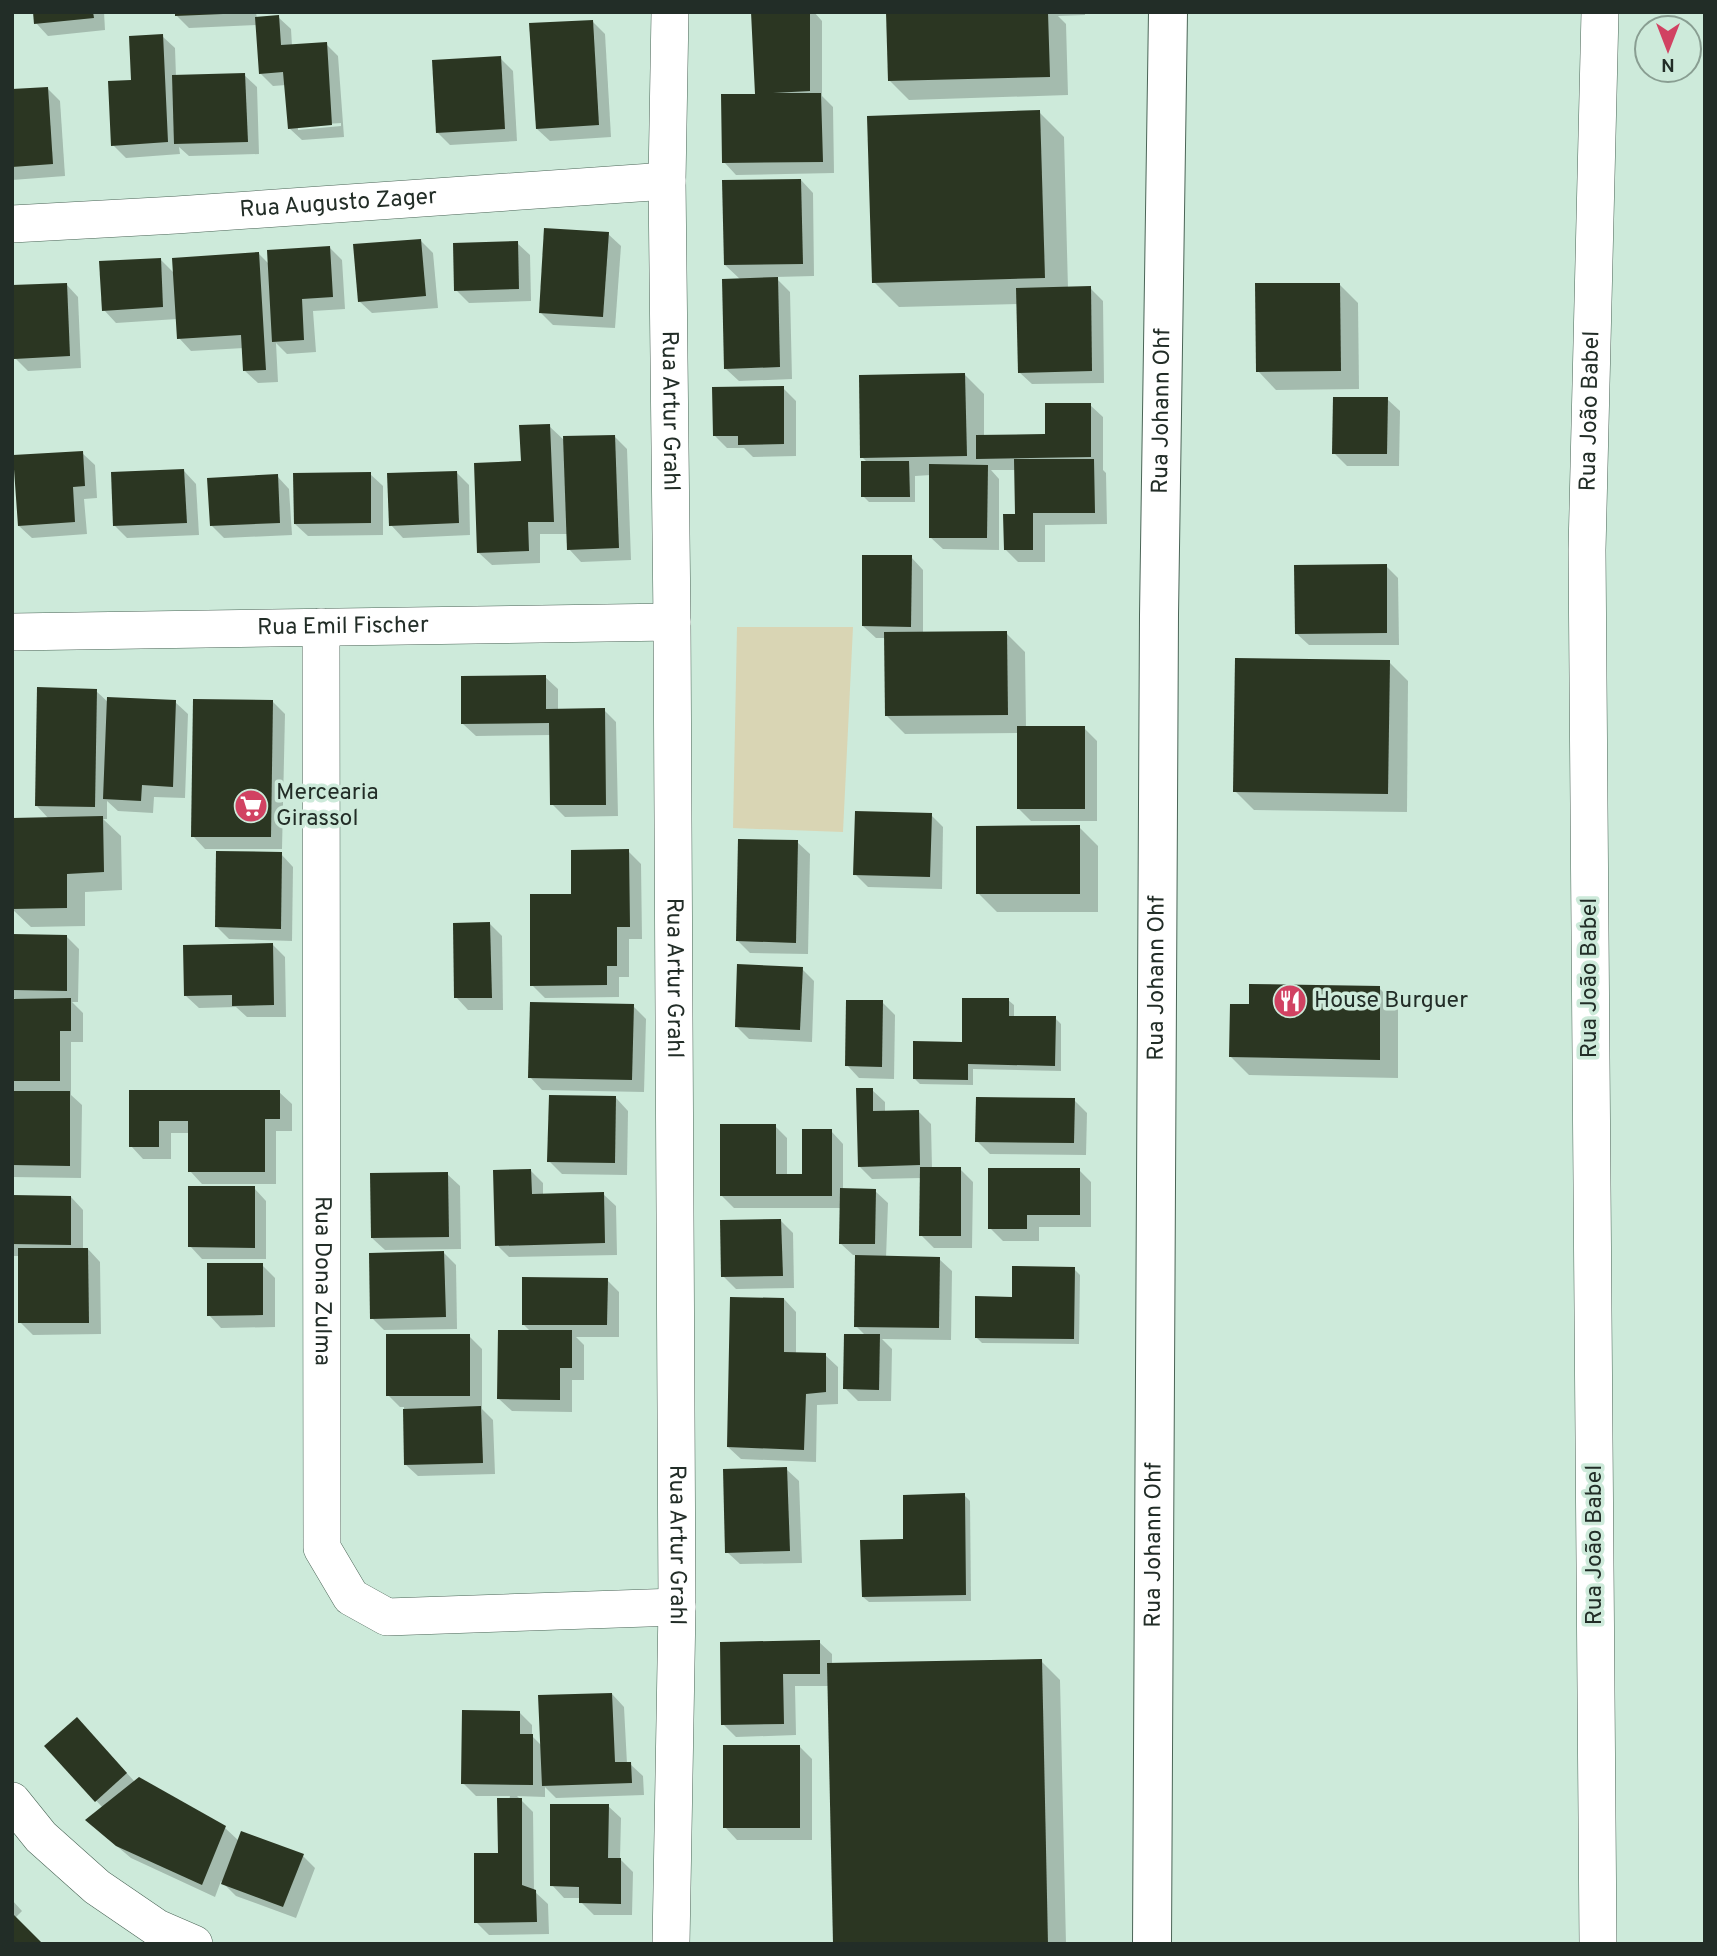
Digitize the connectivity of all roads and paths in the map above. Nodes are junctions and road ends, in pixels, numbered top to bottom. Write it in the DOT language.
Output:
graph roads {
  1 [pos="670,12"];
  2 [pos="1168,12"];
  3 [pos="1600,12"];
  4 [pos="667,181"];
  5 [pos="12,224"];
  6 [pos="672,622"];
  7 [pos="321,627"];
  8 [pos="12,632"];
  9 [pos="677,1607"];
  10 [pos="12,1801"];
  11 [pos="194,1944"];
  12 [pos="671,1944"];
  13 [pos="1152,1944"];
  14 [pos="1598,1944"];
  1 -- 4 [label="street, Rua Artur Grahl"];
  2 -- 13 [label="main road, Rua Johann Ohf"];
  3 -- 14 [label="street, Rua João Babel"];
  4 -- 5 [label="street, Rua Augusto Zager"];
  4 -- 6 [label="street, Rua Artur Grahl"];
  6 -- 7 [label="street, Rua Emil Fischer"];
  6 -- 9 [label="street, Rua Artur Grahl"];
  7 -- 8 [label="street, Rua Emil Fischer"];
  7 -- 9 [label="street, Rua Dona Zulma"];
  9 -- 12 [label="street, Rua Artur Grahl"];
  10 -- 11 [label="street"];
}
